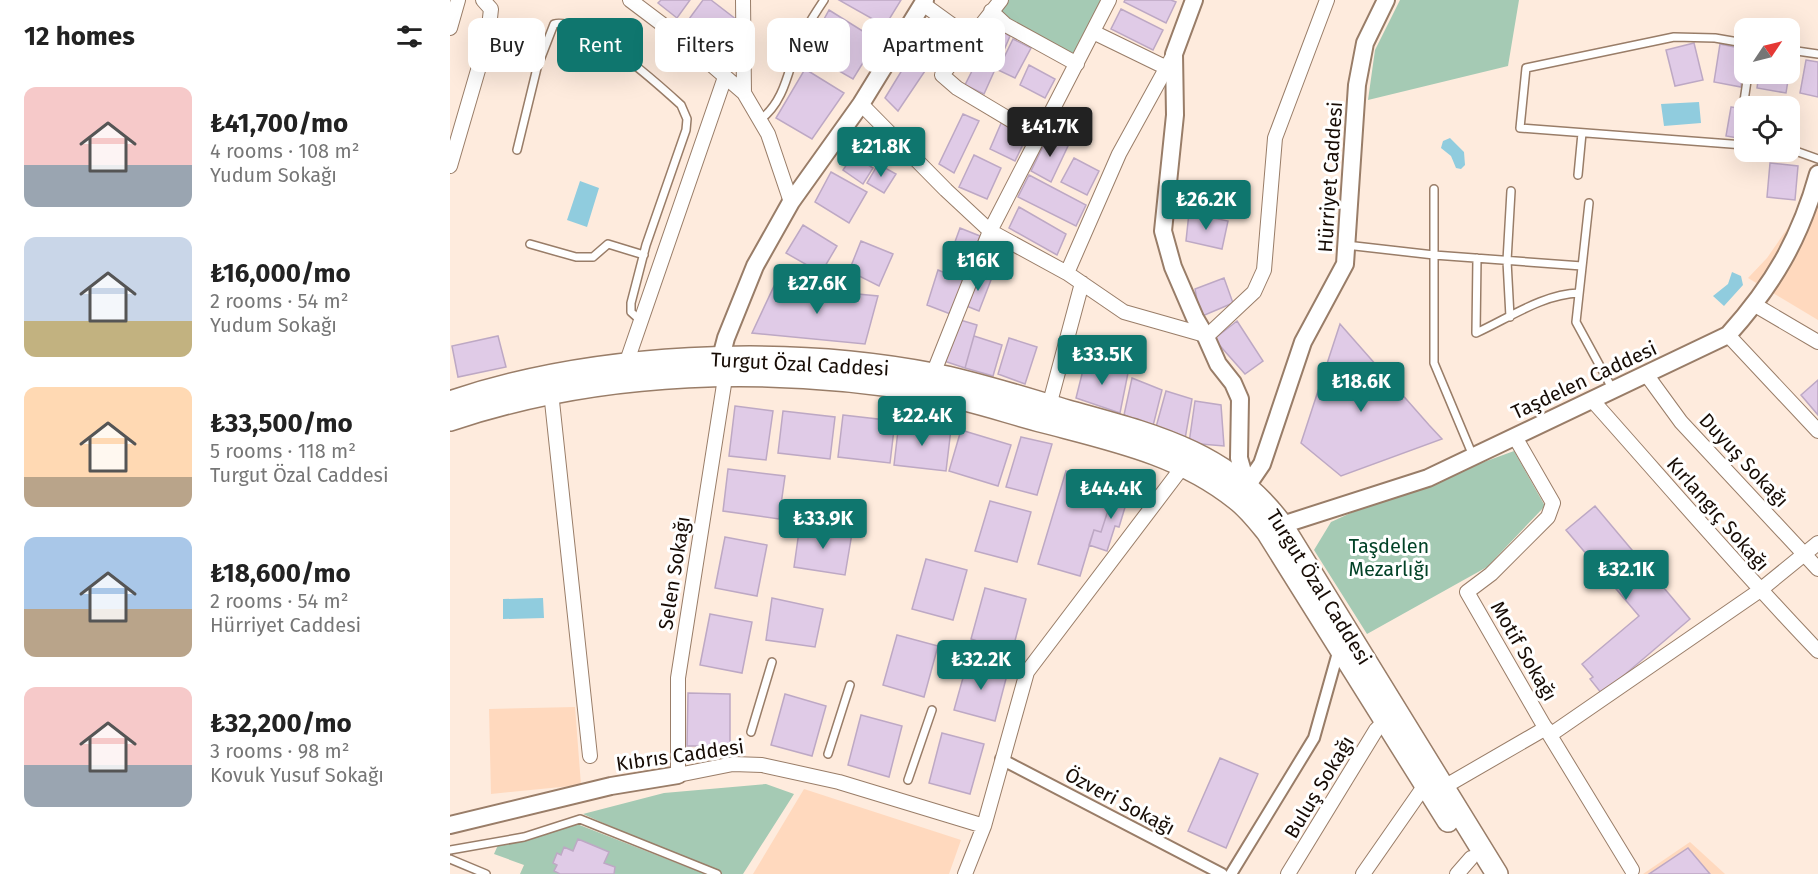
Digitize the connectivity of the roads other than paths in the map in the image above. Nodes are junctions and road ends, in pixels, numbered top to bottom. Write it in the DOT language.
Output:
graph roads {
  1 [pos="458,0"];
  2 [pos="483,0"];
  3 [pos="630,0"];
  4 [pos="743,0"];
  5 [pos="824,0"];
  6 [pos="1109,0"];
  7 [pos="1194,0"];
  8 [pos="1327,0"];
  9 [pos="1386,0"];
  10 [pos="924,2"];
  11 [pos="996,5"];
  12 [pos="944,18"];
  13 [pos="986,18"];
  14 [pos="450,28"];
  15 [pos="1093,32"];
  16 [pos="1734,41"];
  17 [pos="1800,51"];
  18 [pos="1818,54"];
  19 [pos="1170,61"];
  20 [pos="1077,64"];
  21 [pos="944,72"];
  22 [pos="725,77"];
  23 [pos="744,93"];
  24 [pos="861,104"];
  25 [pos="760,120"];
  26 [pos="1582,133"];
  27 [pos="1040,137"];
  28 [pos="1734,144"];
  29 [pos="517,150"];
  30 [pos="1800,153"];
  31 [pos="1818,159"];
  32 [pos="450,166"];
  33 [pos="1818,174"];
  34 [pos="1578,176"];
  35 [pos="1434,189"];
  36 [pos="1511,191"];
  37 [pos="791,202"];
  38 [pos="1589,203"];
  39 [pos="990,231"];
  40 [pos="530,244"];
  41 [pos="1346,245"];
  42 [pos="644,255"];
  43 [pos="1434,255"];
  44 [pos="1477,258"];
  45 [pos="1507,261"];
  46 [pos="1582,266"];
  47 [pos="1067,273"];
  48 [pos="1082,283"];
  49 [pos="1579,293"];
  50 [pos="1755,305"];
  51 [pos="1510,317"];
  52 [pos="641,321"];
  53 [pos="1206,336"];
  54 [pos="1728,336"];
  55 [pos="1818,342"];
  56 [pos="626,364"];
  57 [pos="723,368"];
  58 [pos="933,374"];
  59 [pos="1646,374"];
  60 [pos="1613,390"];
  61 [pos="551,392"];
  62 [pos="1592,400"];
  63 [pos="452,407"];
  64 [pos="1047,414"];
  65 [pos="1818,431"];
  66 [pos="1515,437"];
  67 [pos="1473,456"];
  68 [pos="1184,465"];
  69 [pos="1243,493"];
  70 [pos="1275,528"];
  71 [pos="1818,543"];
  72 [pos="1804,554"];
  73 [pos="1818,569"];
  74 [pos="1760,591"];
  75 [pos="1340,649"];
  76 [pos="1818,651"];
  77 [pos="772,662"];
  78 [pos="850,685"];
  79 [pos="932,710"];
  80 [pos="1385,721"];
  81 [pos="1548,731"];
  82 [pos="751,732"];
  83 [pos="828,754"];
  84 [pos="590,756"];
  85 [pos="1001,759"];
  86 [pos="678,775"];
  87 [pos="908,780"];
  88 [pos="1434,786"];
  89 [pos="450,825"];
  90 [pos="984,826"];
  91 [pos="450,850"];
  92 [pos="450,859"];
  93 [pos="1476,866"];
  94 [pos="1632,870"];
  95 [pos="486,874"];
  96 [pos="717,874"];
  97 [pos="965,874"];
  98 [pos="1222,874"];
  99 [pos="1231,874"];
  100 [pos="1288,874"];
  101 [pos="1363,874"];
  102 [pos="1457,874"];
  103 [pos="1497,874"];
  1 -- 14 [label="street"];
  2 -- 32 [label="street"];
  3 -- 22 [label="street"];
  4 -- 23 [label="street"];
  5 -- 25 [label="lane"];
  6 -- 15 [label="street"];
  7 -- 19 [label="street"];
  8 -- 53 [label="street"];
  9 -- 41 [label="street, Hürriyet Caddesi"];
  10 -- 12 [label="street"];
  10 -- 24 [label="street"];
  11 -- 13 [label="street"];
  11 -- 20 [label="street"];
  15 -- 19 [label="street"];
  15 -- 20 [label="street"];
  16 -- 26 [label="lane"];
  17 -- 18 [label="lane"];
  19 -- 47 [label="street"];
  19 -- 53 [label="street"];
  20 -- 27 [label="street"];
  21 -- 27 [label="street"];
  22 -- 23 [label="street"];
  22 -- 52 [label="street"];
  23 -- 25 [label="street"];
  24 -- 37 [label="street"];
  24 -- 39 [label="street"];
  25 -- 37 [label="street"];
  26 -- 28 [label="lane"];
  26 -- 34 [label="lane"];
  27 -- 39 [label="street"];
  29 -- 42 [label="lane"];
  30 -- 31 [label="lane"];
  33 -- 50 [label="street, Taşdelen Caddesi"];
  35 -- 43 [label="lane"];
  36 -- 45 [label="lane"];
  37 -- 57 [label="street"];
  38 -- 46 [label="lane"];
  39 -- 47 [label="street"];
  39 -- 58 [label="street"];
  40 -- 42 [label="lane"];
  41 -- 43 [label="lane"];
  41 -- 69 [label="street, Hürriyet Caddesi"];
  42 -- 52 [label="lane"];
  43 -- 44 [label="lane"];
  43 -- 67 [label="lane"];
  44 -- 45 [label="lane"];
  44 -- 51 [label="lane"];
  45 -- 46 [label="lane"];
  45 -- 51 [label="lane"];
  46 -- 49 [label="lane"];
  47 -- 48 [label="street"];
  48 -- 53 [label="street"];
  48 -- 64 [label="street"];
  49 -- 51 [label="lane"];
  49 -- 60 [label="lane"];
  50 -- 54 [label="street, Taşdelen Caddesi"];
  50 -- 55 [label="street"];
  52 -- 56 [label="street"];
  53 -- 69 [label="street"];
  54 -- 59 [label="street, Taşdelen Caddesi"];
  54 -- 65 [label="street"];
  56 -- 57 [label="main road, Turgut Özal Caddesi"];
  56 -- 63 [label="main road, Turgut Özal Caddesi"];
  57 -- 58 [label="main road, Turgut Özal Caddesi"];
  57 -- 61 [label="main road, Turgut Özal Caddesi"];
  57 -- 64 [label="main road, Turgut Özal Caddesi"];
  57 -- 86 [label="street, Selen Sokağı"];
  58 -- 64 [label="main road, Turgut Özal Caddesi"];
  59 -- 60 [label="street, Taşdelen Caddesi"];
  59 -- 72 [label="street, Duyuş Sokağı"];
  60 -- 62 [label="street, Taşdelen Caddesi"];
  61 -- 63 [label="main road, Turgut Özal Caddesi"];
  61 -- 84 [label="street"];
  62 -- 66 [label="street, Taşdelen Caddesi"];
  62 -- 74 [label="street, Kırlangıç Sokağı"];
  64 -- 68 [label="main road, Turgut Özal Caddesi"];
  64 -- 69 [label="main road, Turgut Özal Caddesi"];
  66 -- 67 [label="street, Taşdelen Caddesi"];
  66 -- 81 [label="street, Motif Sokağı"];
  67 -- 70 [label="street, Taşdelen Caddesi"];
  68 -- 69 [label="main road, Turgut Özal Caddesi"];
  68 -- 85 [label="street"];
  69 -- 70 [label="main road, Turgut Özal Caddesi"];
  70 -- 75 [label="main road, Turgut Özal Caddesi"];
  70 -- 88 [label="main road, Turgut Özal Caddesi"];
  71 -- 72 [label="street"];
  72 -- 73 [label="street, Duyuş Sokağı"];
  72 -- 74 [label="street"];
  74 -- 76 [label="street, Kırlangıç Sokağı"];
  74 -- 81 [label="street"];
  75 -- 80 [label="main road, Turgut Özal Caddesi"];
  75 -- 99 [label="street"];
  77 -- 82 [label="lane"];
  78 -- 83 [label="lane"];
  79 -- 87 [label="lane"];
  80 -- 88 [label="main road, Turgut Özal Caddesi"];
  80 -- 100 [label="street, Buluş Sokağı"];
  81 -- 88 [label="street"];
  81 -- 94 [label="street, Motif Sokağı"];
  85 -- 90 [label="street"];
  85 -- 98 [label="street, Özveri Sokağı"];
  86 -- 89 [label="street, Kıbrıs Caddesi"];
  86 -- 90 [label="street, Kıbrıs Caddesi"];
  88 -- 93 [label="main road, Turgut Özal Caddesi"];
  88 -- 101 [label="street"];
  88 -- 103 [label="main road, Turgut Özal Caddesi"];
  90 -- 97 [label="street"];
  91 -- 96 [label="lane"];
  92 -- 95 [label="lane"];
  93 -- 102 [label="street"];
}
